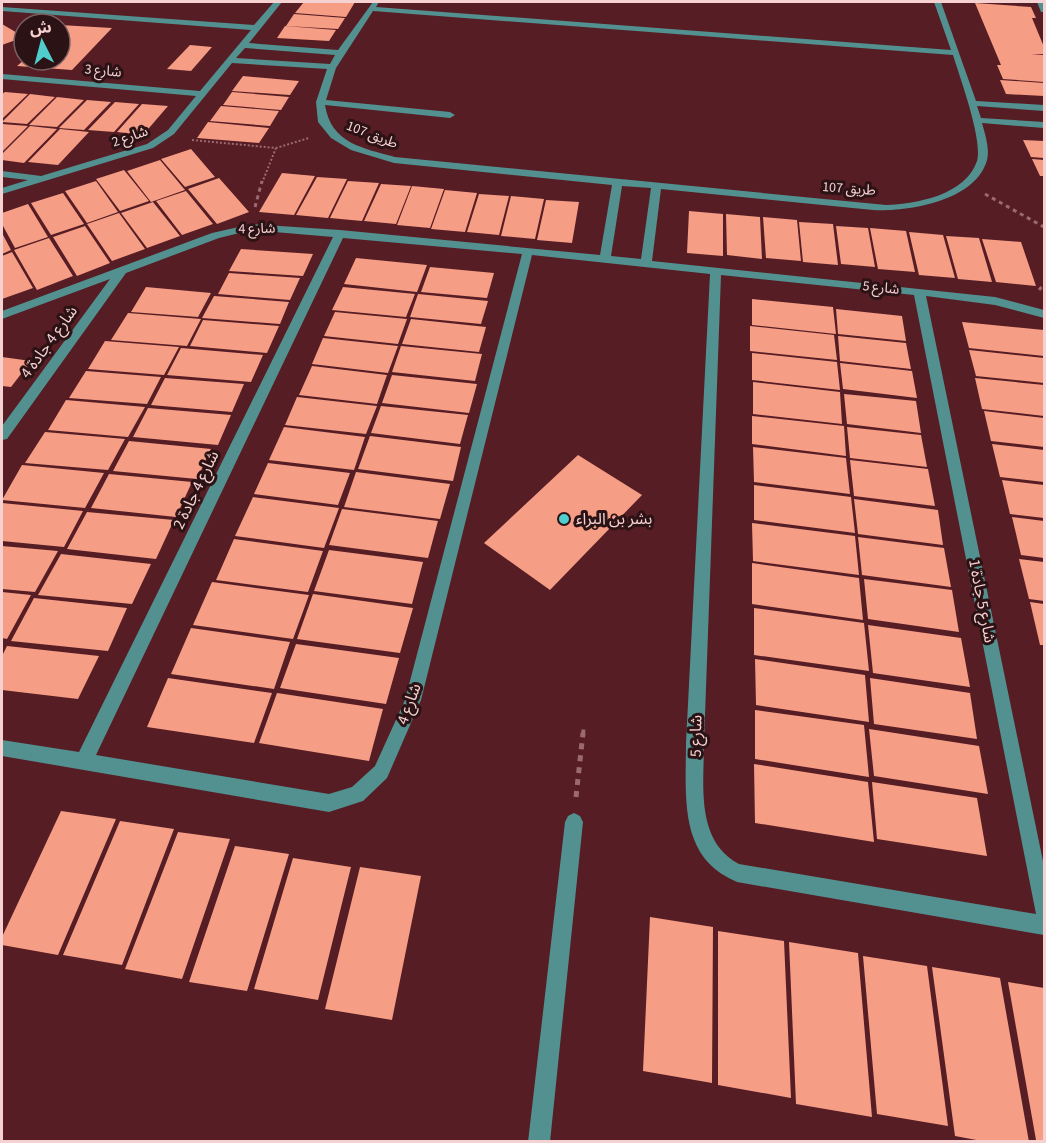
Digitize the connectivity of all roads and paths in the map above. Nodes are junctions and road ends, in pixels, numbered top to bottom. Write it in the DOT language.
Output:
graph roads {
  1 [pos="278,2"];
  2 [pos="938,2"];
  3 [pos="1040,2"];
  4 [pos="374,5"];
  5 [pos="2,9"];
  6 [pos="1044,10"];
  7 [pos="256,28"];
  8 [pos="243,45"];
  9 [pos="342,52"];
  10 [pos="955,53"];
  11 [pos="230,60"];
  12 [pos="332,67"];
  13 [pos="2,76"];
  14 [pos="203,94"];
  15 [pos="320,102"];
  16 [pos="971,103"];
  17 [pos="1044,108"];
  18 [pos="450,115"];
  19 [pos="977,120"];
  20 [pos="1044,125"];
  21 [pos="330,131"];
  22 [pos="165,137"];
  23 [pos="276,148"];
  24 [pos="2,174"];
  25 [pos="42,178"];
  26 [pos="965,182"];
  27 [pos="617,183"];
  28 [pos="656,186"];
  29 [pos="2,191"];
  30 [pos="252,227"];
  31 [pos="1044,227"];
  32 [pos="340,233"];
  33 [pos="528,251"];
  34 [pos="605,259"];
  35 [pos="646,263"];
  36 [pos="123,269"];
  37 [pos="716,272"];
  38 [pos="919,292"];
  39 [pos="1044,314"];
  40 [pos="2,315"];
  41 [pos="2,435"];
  42 [pos="584,726"];
  43 [pos="2,748"];
  44 [pos="84,761"];
  45 [pos="574,822"];
  46 [pos="1044,910"];
  47 [pos="1044,925"];
  48 [pos="539,1142"];
  1 -- 7 [label="street, شارع 2"];
  2 -- 10 [label="street, طريق 107"];
  3 -- 6 [label="street"];
  4 -- 9 [label="street"];
  4 -- 10 [label="street"];
  5 -- 7 [label="street"];
  7 -- 8 [label="street, شارع 2"];
  8 -- 9 [label="street"];
  8 -- 11 [label="street, شارع 2"];
  9 -- 12 [label="street"];
  10 -- 16 [label="street, طريق 107"];
  11 -- 12 [label="street"];
  11 -- 14 [label="street, شارع 2"];
  12 -- 15 [label="street"];
  13 -- 14 [label="street, شارع 3"];
  14 -- 22 [label="street, شارع 2"];
  15 -- 18 [label="street"];
  15 -- 21 [label="street, طريق 107"];
  16 -- 17 [label="street"];
  16 -- 19 [label="street, طريق 107"];
  19 -- 20 [label="street"];
  19 -- 26 [label="street, طريق 107"];
  21 -- 23 [label="path"];
  21 -- 27 [label="street, طريق 107"];
  22 -- 23 [label="path"];
  22 -- 25 [label="street, شارع 2"];
  23 -- 30 [label="path"];
  24 -- 25 [label="street"];
  25 -- 29 [label="street, شارع 2"];
  26 -- 28 [label="street, طريق 107"];
  26 -- 31 [label="path"];
  27 -- 28 [label="street, طريق 107"];
  27 -- 34 [label="street"];
  28 -- 35 [label="street"];
  30 -- 32 [label="street, شارع 4"];
  30 -- 36 [label="street, شارع 4"];
  32 -- 33 [label="street, شارع 4"];
  32 -- 44 [label="street, شارع 4 جادة 2"];
  33 -- 34 [label="street, شارع 4"];
  33 -- 44 [label="street, شارع 4"];
  34 -- 35 [label="street, شارع 4"];
  35 -- 37 [label="street, شارع 5"];
  36 -- 40 [label="street, شارع 4"];
  36 -- 41 [label="street, شارع 4 جادة 4"];
  37 -- 38 [label="street, شارع 5"];
  37 -- 47 [label="street, شارع 5"];
  38 -- 39 [label="street, شارع 5"];
  38 -- 46 [label="street, شارع 5 جادة 1"];
  42 -- 45 [label="path"];
  43 -- 44 [label="street, شارع 4"];
  45 -- 48 [label="street"];
}
